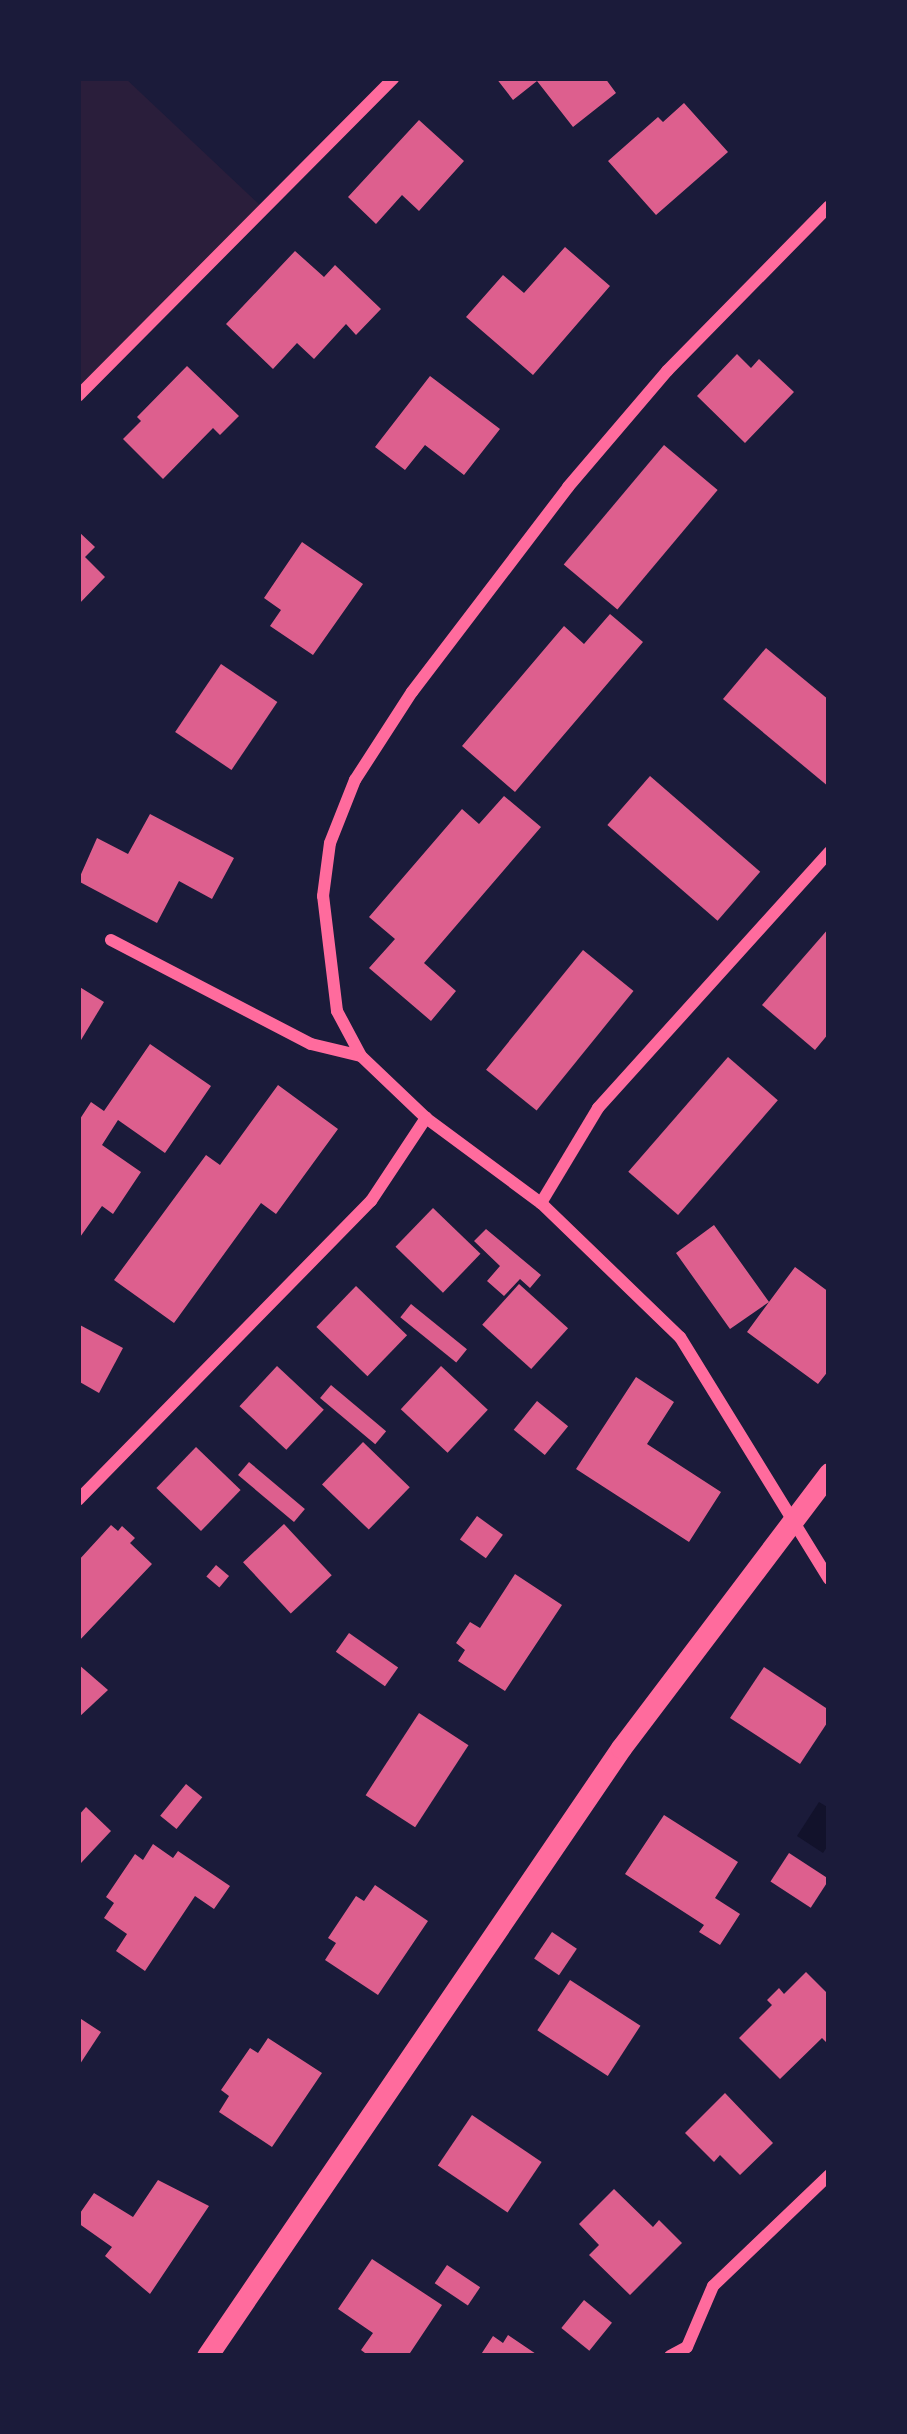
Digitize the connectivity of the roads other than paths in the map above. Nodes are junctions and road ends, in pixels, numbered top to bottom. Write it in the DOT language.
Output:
graph roads {
  1 [pos="394,78"];
  2 [pos="829,206"];
  3 [pos="78,396"];
  4 [pos="829,852"];
  5 [pos="112,940"];
  6 [pos="361,1056"];
  7 [pos="426,1118"];
  8 [pos="541,1203"];
  9 [pos="829,1473"];
  10 [pos="78,1500"];
  11 [pos="793,1518"];
  12 [pos="829,1579"];
  13 [pos="829,2175"];
  14 [pos="207,2356"];
  15 [pos="670,2356"];
  1 -- 3 [label="street"];
  2 -- 6 [label="street"];
  4 -- 8 [label="street"];
  5 -- 6 [label="street"];
  6 -- 7 [label="street"];
  7 -- 8 [label="street"];
  7 -- 10 [label="street"];
  8 -- 11 [label="street"];
  9 -- 11 [label="street"];
  11 -- 12 [label="street"];
  11 -- 14 [label="street"];
  13 -- 15 [label="street"];
}
